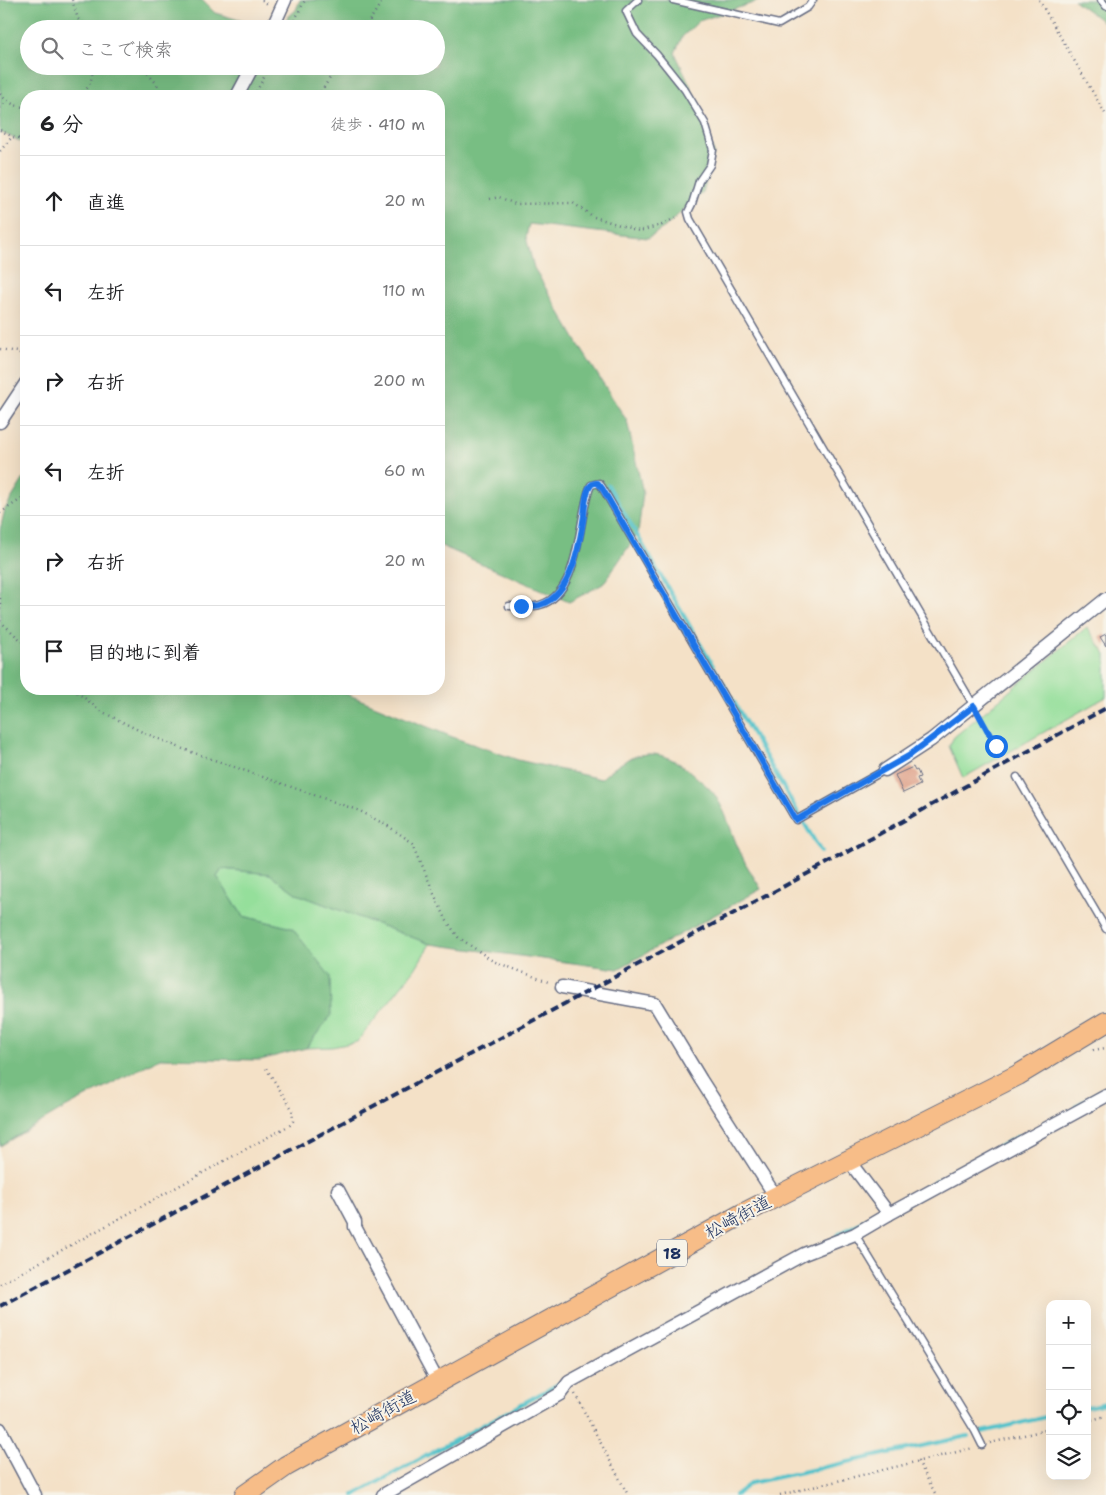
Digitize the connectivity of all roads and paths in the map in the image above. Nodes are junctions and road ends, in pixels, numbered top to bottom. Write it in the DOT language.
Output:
graph roads {
  1 [pos="72,0"];
  2 [pos="285,0"];
  3 [pos="305,0"];
  4 [pos="383,0"];
  5 [pos="638,0"];
  6 [pos="673,0"];
  7 [pos="813,0"];
  8 [pos="1039,0"];
  9 [pos="1102,0"];
  10 [pos="1106,6"];
  11 [pos="79,20"];
  12 [pos="276,20"];
  13 [pos="295,20"];
  14 [pos="370,20"];
  15 [pos="92,75"];
  16 [pos="149,75"];
  17 [pos="248,75"];
  18 [pos="265,75"];
  19 [pos="332,75"];
  20 [pos="86,90"];
  21 [pos="160,90"];
  22 [pos="239,90"];
  23 [pos="257,90"];
  24 [pos="322,90"];
  25 [pos="0,94"];
  26 [pos="6,101"];
  27 [pos="20,107"];
  28 [pos="0,108"];
  29 [pos="1106,115"];
  30 [pos="0,130"];
  31 [pos="12,137"];
  32 [pos="20,139"];
  33 [pos="0,151"];
  34 [pos="490,199"];
  35 [pos="688,212"];
  36 [pos="0,349"];
  37 [pos="20,355"];
  38 [pos="20,392"];
  39 [pos="0,422"];
  40 [pos="20,500"];
  41 [pos="0,514"];
  42 [pos="0,598"];
  43 [pos="1106,599"];
  44 [pos="509,606"];
  45 [pos="0,613"];
  46 [pos="0,621"];
  47 [pos="20,639"];
  48 [pos="80,695"];
  49 [pos="974,706"];
  50 [pos="996,746"];
  51 [pos="885,770"];
  52 [pos="1017,777"];
  53 [pos="1106,929"];
  54 [pos="562,987"];
  55 [pos="1106,1022"];
  56 [pos="264,1065"];
  57 [pos="1106,1096"];
  58 [pos="849,1161"];
  59 [pos="338,1190"];
  60 [pos="776,1197"];
  61 [pos="889,1214"];
  62 [pos="855,1234"];
  63 [pos="0,1284"];
  64 [pos="438,1382"];
  65 [pos="569,1382"];
  66 [pos="1106,1416"];
  67 [pos="1091,1420"];
  68 [pos="0,1430"];
  69 [pos="1046,1430"];
  70 [pos="982,1445"];
  71 [pos="918,1462"];
  72 [pos="35,1495"];
  73 [pos="245,1495"];
  74 [pos="383,1495"];
  75 [pos="628,1495"];
  76 [pos="780,1495"];
  77 [pos="936,1495"];
  1 -- 11 [label="path"];
  2 -- 12 [label="street"];
  3 -- 13 [label="path"];
  4 -- 14 [label="path"];
  5 -- 35 [label="lane"];
  6 -- 7 [label="lane"];
  8 -- 29 [label="path"];
  9 -- 10 [label="lane"];
  15 -- 20 [label="path"];
  16 -- 21 [label="path"];
  17 -- 22 [label="street"];
  18 -- 23 [label="path"];
  19 -- 24 [label="path"];
  25 -- 26 [label="path"];
  26 -- 27 [label="path"];
  26 -- 28 [label="path"];
  30 -- 31 [label="path"];
  31 -- 32 [label="path"];
  31 -- 33 [label="path"];
  34 -- 35 [label="path"];
  35 -- 49 [label="lane"];
  36 -- 37 [label="path"];
  38 -- 39 [label="street"];
  40 -- 41 [label="path"];
  42 -- 45 [label="path"];
  43 -- 49 [label="street"];
  44 -- 51 [label="lane"];
  46 -- 47 [label="path"];
  48 -- 54 [label="path"];
  49 -- 50 [label="path"];
  49 -- 51 [label="street"];
  52 -- 53 [label="lane"];
  54 -- 60 [label="street"];
  55 -- 58 [label="main road, 松崎街道 / 18"];
  56 -- 63 [label="path"];
  57 -- 61 [label="street"];
  58 -- 60 [label="main road, 松崎街道 / 18"];
  58 -- 61 [label="street"];
  59 -- 64 [label="street"];
  60 -- 64 [label="main road, 松崎街道 / 18"];
  61 -- 62 [label="street"];
  62 -- 65 [label="street"];
  62 -- 70 [label="lane"];
  64 -- 73 [label="main road, 松崎街道 / 18"];
  65 -- 74 [label="street"];
  65 -- 75 [label="path"];
  66 -- 67 [label="path"];
  68 -- 72 [label="street"];
  69 -- 70 [label="path"];
  70 -- 71 [label="path"];
  71 -- 76 [label="path"];
  71 -- 77 [label="path"];
}
